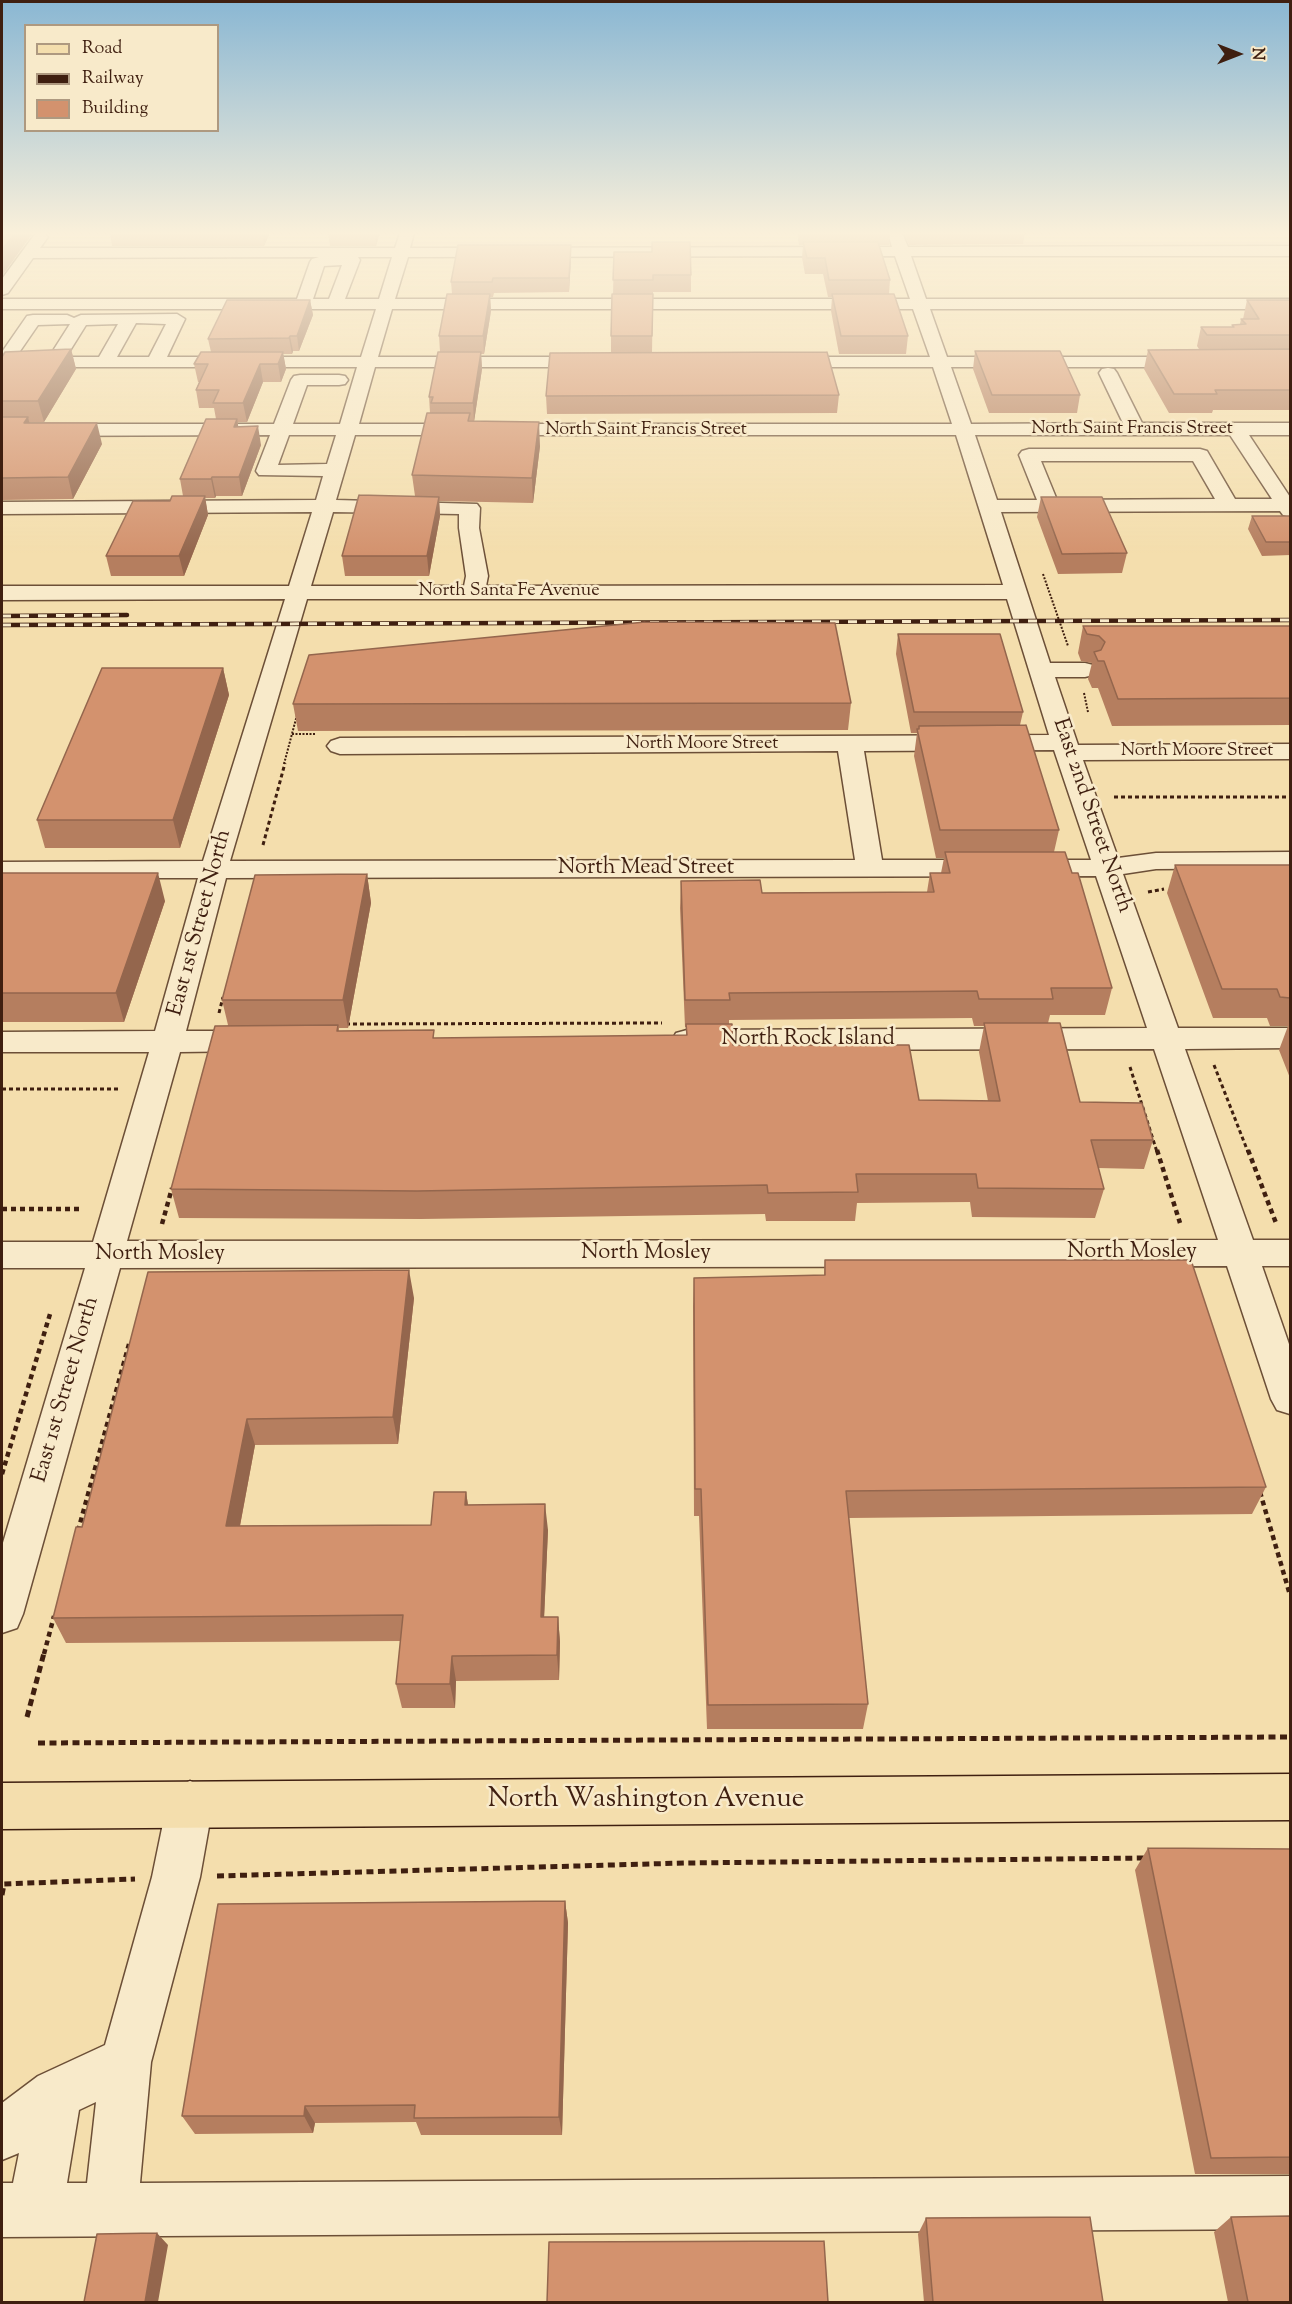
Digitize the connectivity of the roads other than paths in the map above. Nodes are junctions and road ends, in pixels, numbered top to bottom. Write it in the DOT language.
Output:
graph roads {
  1 [pos="18,341"];
  2 [pos="68,341"];
  3 [pos="117,341"];
  4 [pos="166,341"];
  5 [pos="375,341"];
  6 [pos="932,341"];
  7 [pos="1166,345"];
  8 [pos="198,346"];
  9 [pos="2,362"];
  10 [pos="54,362"];
  11 [pos="105,362"];
  12 [pos="155,362"];
  13 [pos="190,362"];
  14 [pos="606,362"];
  15 [pos="772,362"];
  16 [pos="940,362"];
  17 [pos="365,371"];
  18 [pos="1108,374"];
  19 [pos="1236,429"];
  20 [pos="1290,429"];
  21 [pos="2,430"];
  22 [pos="964,430"];
  23 [pos="1144,430"];
  24 [pos="280,431"];
  25 [pos="346,431"];
  26 [pos="1167,455"];
  27 [pos="334,470"];
  28 [pos="266,471"];
  29 [pos="1049,505"];
  30 [pos="1228,505"];
  31 [pos="323,506"];
  32 [pos="988,506"];
  33 [pos="252,507"];
  34 [pos="1289,507"];
  35 [pos="2,508"];
  36 [pos="297,592"];
  37 [pos="474,592"];
  38 [pos="1016,592"];
  39 [pos="2,593"];
  40 [pos="1042,670"];
  41 [pos="1085,670"];
  42 [pos="850,744"];
  43 [pos="340,746"];
  44 [pos="1066,748"];
  45 [pos="1290,751"];
  46 [pos="1290,860"];
  47 [pos="1109,868"];
  48 [pos="870,869"];
  49 [pos="2,870"];
  50 [pos="214,870"];
  51 [pos="1290,1038"];
  52 [pos="1167,1039"];
  53 [pos="661,1040"];
  54 [pos="168,1041"];
  55 [pos="280,1041"];
  56 [pos="2,1042"];
  57 [pos="1240,1253"];
  58 [pos="1290,1253"];
  59 [pos="2,1255"];
  60 [pos="106,1255"];
  61 [pos="1290,1399"];
  62 [pos="2,1614"];
  63 [pos="1290,1797"];
  64 [pos="190,1804"];
  65 [pos="2,1806"];
  66 [pos="126,2062"];
  67 [pos="56,2094"];
  68 [pos="2,2134"];
  69 [pos="1290,2203"];
  70 [pos="18,2210"];
  71 [pos="111,2210"];
  1 -- 9 [label="street"];
  2 -- 10 [label="street"];
  3 -- 11 [label="street"];
  4 -- 12 [label="street"];
  5 -- 17 [label="street, East 1st Street North"];
  6 -- 16 [label="street, East 2nd Street North"];
  7 -- 16 [label="street"];
  8 -- 13 [label="street"];
  9 -- 10 [label="street"];
  10 -- 11 [label="street"];
  11 -- 12 [label="street"];
  12 -- 13 [label="street"];
  13 -- 17 [label="street"];
  14 -- 17 [label="street"];
  15 -- 16 [label="street"];
  16 -- 22 [label="street, East 2nd Street North"];
  17 -- 24 [label="street"];
  17 -- 25 [label="street, East 1st Street North"];
  18 -- 23 [label="street"];
  19 -- 20 [label="street, North Saint Francis Street"];
  19 -- 23 [label="street, North Saint Francis Street"];
  19 -- 34 [label="street"];
  21 -- 24 [label="street, North Saint Francis Street"];
  22 -- 23 [label="street, North Saint Francis Street"];
  22 -- 25 [label="street, North Saint Francis Street"];
  22 -- 32 [label="street, East 2nd Street North"];
  23 -- 26 [label="street"];
  24 -- 25 [label="street, North Saint Francis Street"];
  24 -- 28 [label="street"];
  25 -- 27 [label="street, East 1st Street North"];
  26 -- 29 [label="street"];
  26 -- 30 [label="street"];
  27 -- 28 [label="street"];
  27 -- 31 [label="street, East 1st Street North"];
  28 -- 33 [label="street"];
  29 -- 30 [label="street"];
  29 -- 32 [label="street"];
  30 -- 34 [label="street"];
  31 -- 33 [label="street"];
  31 -- 36 [label="street, East 1st Street North"];
  31 -- 37 [label="street"];
  32 -- 38 [label="street, East 2nd Street North"];
  33 -- 35 [label="street"];
  36 -- 37 [label="street, North Santa Fe Avenue"];
  36 -- 39 [label="street, North Santa Fe Avenue"];
  36 -- 50 [label="street, East 1st Street North"];
  37 -- 38 [label="street, North Santa Fe Avenue"];
  38 -- 40 [label="street, East 2nd Street North"];
  40 -- 41 [label="street"];
  40 -- 44 [label="street, East 2nd Street North"];
  42 -- 43 [label="street, North Moore Street"];
  42 -- 44 [label="street, North Moore Street"];
  42 -- 48 [label="street"];
  44 -- 45 [label="street, North Moore Street"];
  44 -- 47 [label="street, East 2nd Street North"];
  46 -- 47 [label="street, North Mead Street"];
  47 -- 48 [label="street, North Mead Street"];
  47 -- 52 [label="street, East 2nd Street North"];
  48 -- 50 [label="street, North Mead Street"];
  49 -- 50 [label="street, North Mead Street"];
  50 -- 54 [label="street, East 1st Street North"];
  51 -- 52 [label="street, North Rock Island"];
  52 -- 53 [label="street, North Rock Island"];
  52 -- 57 [label="street, East 2nd Street North"];
  54 -- 55 [label="street"];
  54 -- 56 [label="street"];
  54 -- 60 [label="street, East 1st Street North"];
  57 -- 58 [label="street, North Mosley"];
  57 -- 60 [label="street, North Mosley"];
  57 -- 61 [label="street, East 2nd Street North"];
  59 -- 60 [label="street, North Mosley"];
  60 -- 62 [label="street, East 1st Street North"];
  63 -- 64 [label="main road, North Washington Avenue"];
  64 -- 65 [label="main road, North Washington Avenue"];
  64 -- 66 [label="street"];
  66 -- 67 [label="street"];
  66 -- 71 [label="street"];
  67 -- 68 [label="street"];
  67 -- 70 [label="street"];
  69 -- 71 [label="street"];
  70 -- 71 [label="street"];
}
